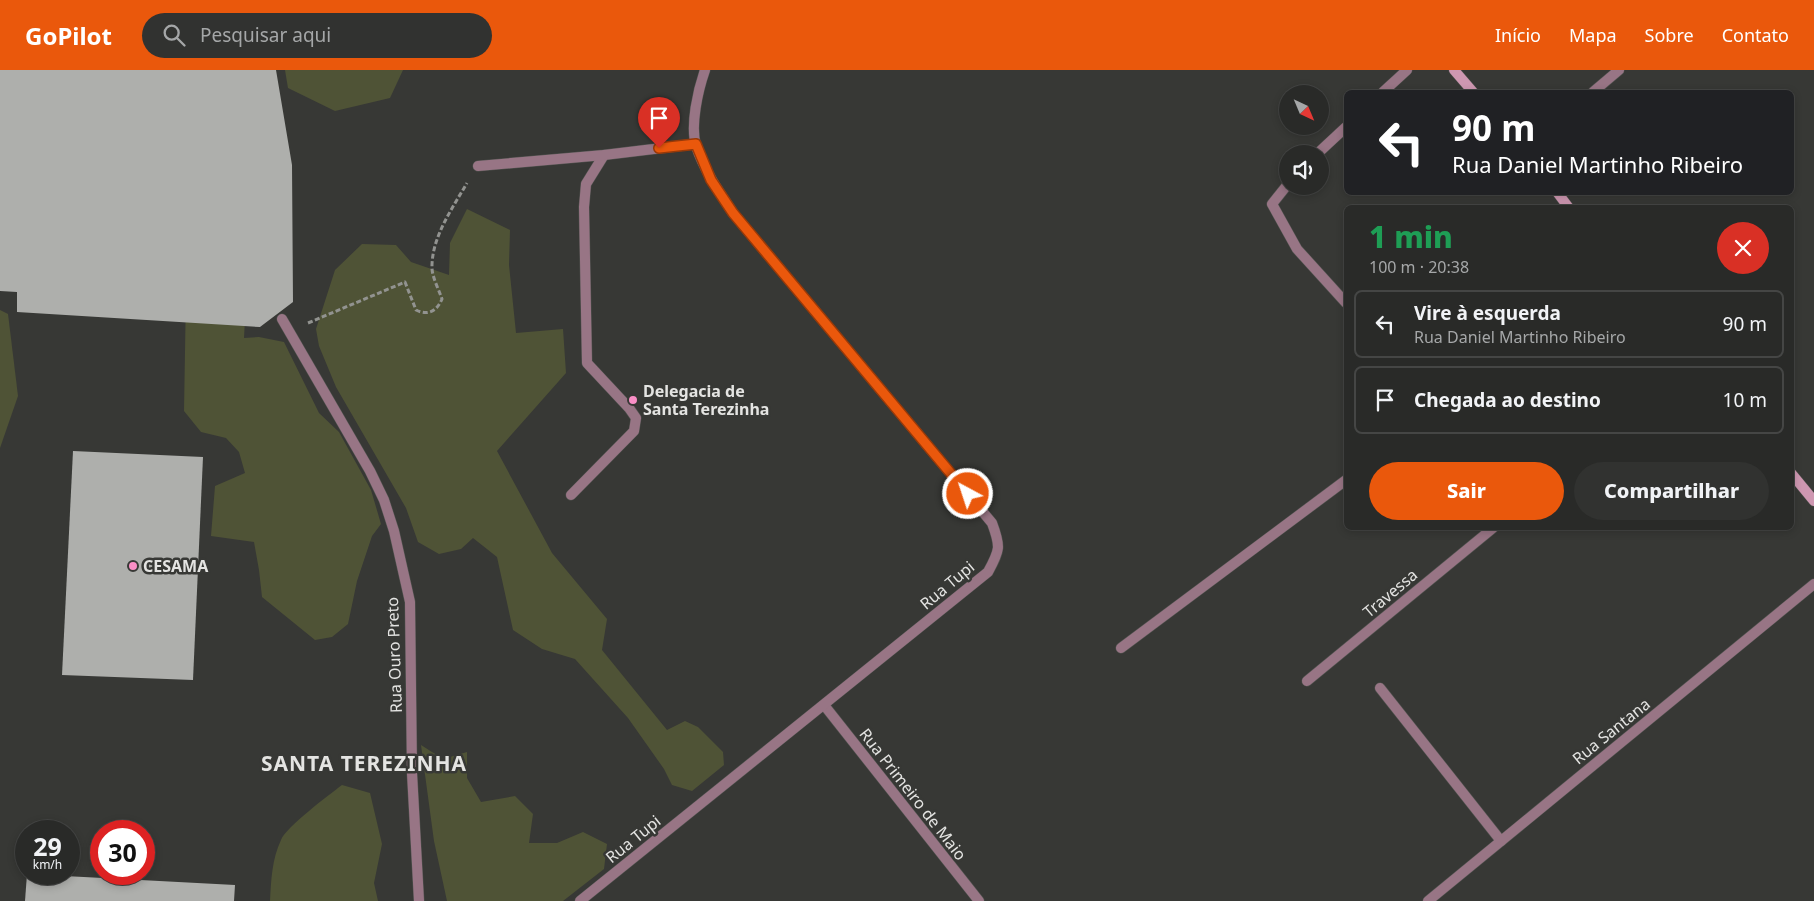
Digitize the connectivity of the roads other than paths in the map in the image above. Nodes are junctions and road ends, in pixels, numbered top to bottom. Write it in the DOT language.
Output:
graph roads {
  1 [pos="705,70"];
  2 [pos="1407,70"];
  3 [pos="1454,70"];
  4 [pos="1620,70"];
  5 [pos="1385,90"];
  6 [pos="1471,90"];
  7 [pos="1595,90"];
  8 [pos="1344,129"];
  9 [pos="696,144"];
  10 [pos="1327,145"];
  11 [pos="604,154"];
  12 [pos="478,166"];
  13 [pos="1279,195"];
  14 [pos="1559,195"];
  15 [pos="1568,205"];
  16 [pos="1344,301"];
  17 [pos="282,319"];
  18 [pos="1794,477"];
  19 [pos="1344,481"];
  20 [pos="571,495"];
  21 [pos="1814,501"];
  22 [pos="1491,530"];
  23 [pos="1814,584"];
  24 [pos="1121,648"];
  25 [pos="1307,681"];
  26 [pos="1380,688"];
  27 [pos="824,705"];
  28 [pos="1501,841"];
  29 [pos="419,901"];
  30 [pos="580,901"];
  31 [pos="978,901"];
  32 [pos="1428,901"];
  1 -- 9 [label="street, Rua Tupi"];
  2 -- 5 [label="street"];
  3 -- 6 [label="main road"];
  4 -- 7 [label="street"];
  8 -- 10 [label="street"];
  9 -- 11 [label="street"];
  9 -- 27 [label="street, Rua Tupi"];
  11 -- 12 [label="street"];
  11 -- 20 [label="street"];
  13 -- 16 [label="street"];
  14 -- 15 [label="main road"];
  17 -- 29 [label="street, Rua Ouro Preto"];
  18 -- 21 [label="main road"];
  19 -- 24 [label="street"];
  22 -- 25 [label="street, Travessa"];
  23 -- 28 [label="street, Rua Santana"];
  26 -- 28 [label="street"];
  27 -- 30 [label="street, Rua Tupi"];
  27 -- 31 [label="street, Rua Primeiro de Maio"];
  28 -- 32 [label="street, Rua Santana"];
}
